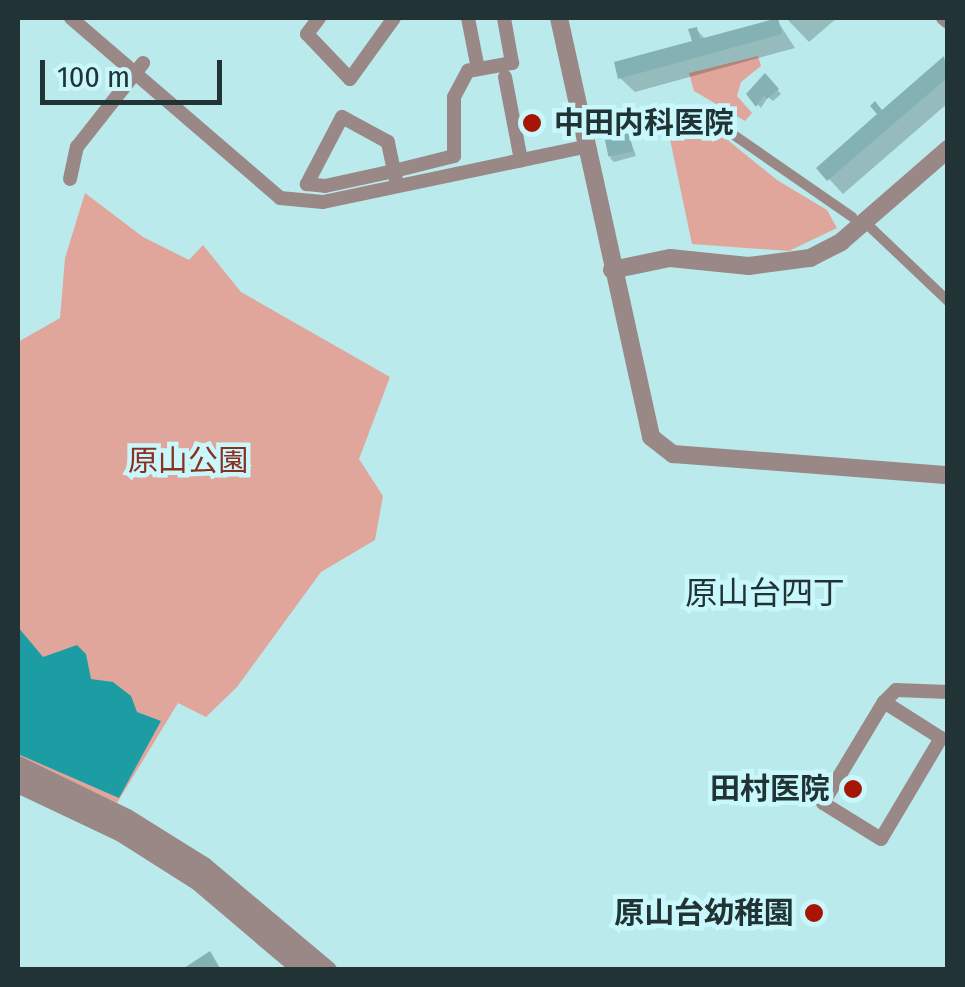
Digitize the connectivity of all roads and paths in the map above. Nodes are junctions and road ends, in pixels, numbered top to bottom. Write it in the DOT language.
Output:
graph roads {
  1 [pos="71,18"];
  2 [pos="319,18"];
  3 [pos="394,18"];
  4 [pos="468,18"];
  5 [pos="504,18"];
  6 [pos="559,18"];
  7 [pos="143,63"];
  8 [pos="478,69"];
  9 [pos="132,76"];
  10 [pos="505,77"];
  11 [pos="590,139"];
  12 [pos="948,149"];
  13 [pos="521,160"];
  14 [pos="395,178"];
  15 [pos="70,179"];
  16 [pos="852,217"];
  17 [pos="870,227"];
  18 [pos="612,270"];
  19 [pos="948,301"];
  20 [pos="948,475"];
  21 [pos="948,692"];
  22 [pos="884,702"];
  23 [pos="18,765"];
  24 [pos="18,784"];
  25 [pos="302,970"];
  26 [pos="328,970"];
  1 -- 9 [label="street"];
  2 -- 3 [label="street"];
  4 -- 8 [label="street"];
  5 -- 8 [label="street"];
  6 -- 11 [label="street"];
  7 -- 9 [label="street"];
  8 -- 14 [label="street"];
  9 -- 14 [label="street"];
  9 -- 15 [label="street"];
  10 -- 13 [label="street"];
  11 -- 13 [label="street"];
  11 -- 16 [label="street"];
  11 -- 18 [label="street"];
  12 -- 18 [label="street"];
  13 -- 14 [label="street"];
  14 -- 14 [label="street"];
  17 -- 19 [label="street"];
  18 -- 20 [label="street"];
  21 -- 22 [label="street"];
  22 -- 22 [label="street"];
  23 -- 26 [label="street"];
  24 -- 25 [label="street"];
}
